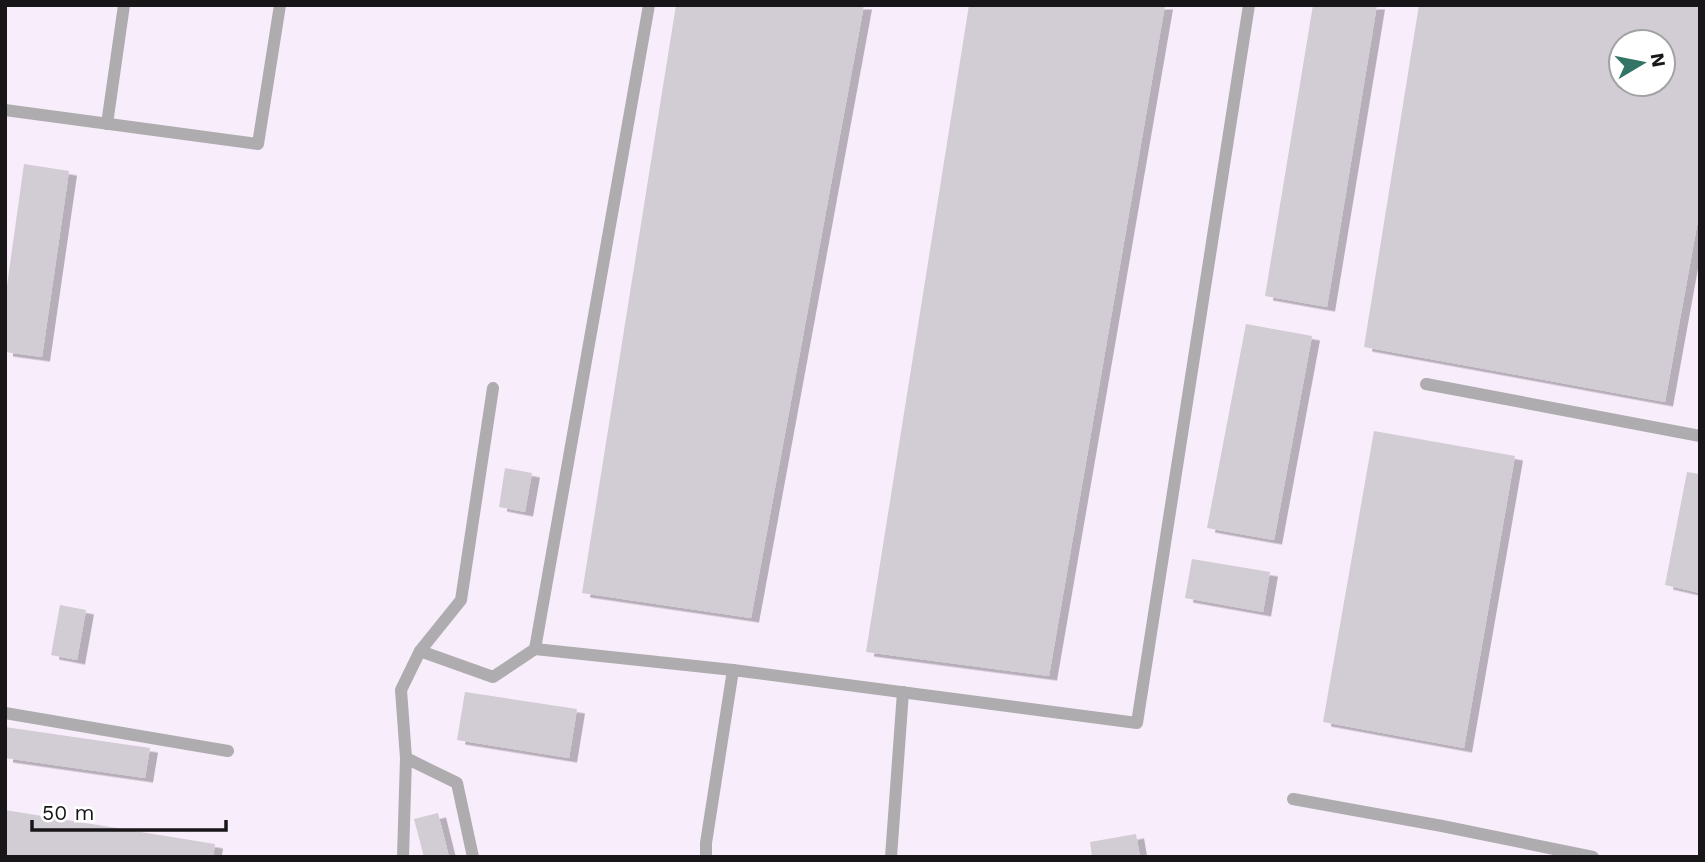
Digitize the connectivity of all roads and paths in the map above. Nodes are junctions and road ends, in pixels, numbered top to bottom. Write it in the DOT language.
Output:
graph roads {
  1 [pos="124,5"];
  2 [pos="280,5"];
  3 [pos="649,5"];
  4 [pos="1249,5"];
  5 [pos="5,110"];
  6 [pos="107,124"];
  7 [pos="1426,384"];
  8 [pos="493,388"];
  9 [pos="1700,436"];
  10 [pos="535,649"];
  11 [pos="420,651"];
  12 [pos="733,670"];
  13 [pos="903,692"];
  14 [pos="5,713"];
  15 [pos="228,751"];
  16 [pos="406,758"];
  17 [pos="1293,799"];
  18 [pos="403,857"];
  19 [pos="473,857"];
  20 [pos="706,857"];
  21 [pos="891,857"];
  22 [pos="1593,857"];
  1 -- 6 [label="lane"];
  2 -- 6 [label="lane"];
  3 -- 10 [label="lane"];
  4 -- 13 [label="lane"];
  5 -- 6 [label="lane"];
  7 -- 9 [label="lane"];
  8 -- 11 [label="lane"];
  10 -- 11 [label="lane"];
  10 -- 12 [label="lane"];
  11 -- 16 [label="lane"];
  12 -- 13 [label="lane"];
  12 -- 20 [label="lane"];
  13 -- 21 [label="lane"];
  14 -- 15 [label="lane"];
  16 -- 18 [label="lane"];
  16 -- 19 [label="lane"];
  17 -- 22 [label="lane"];
}
